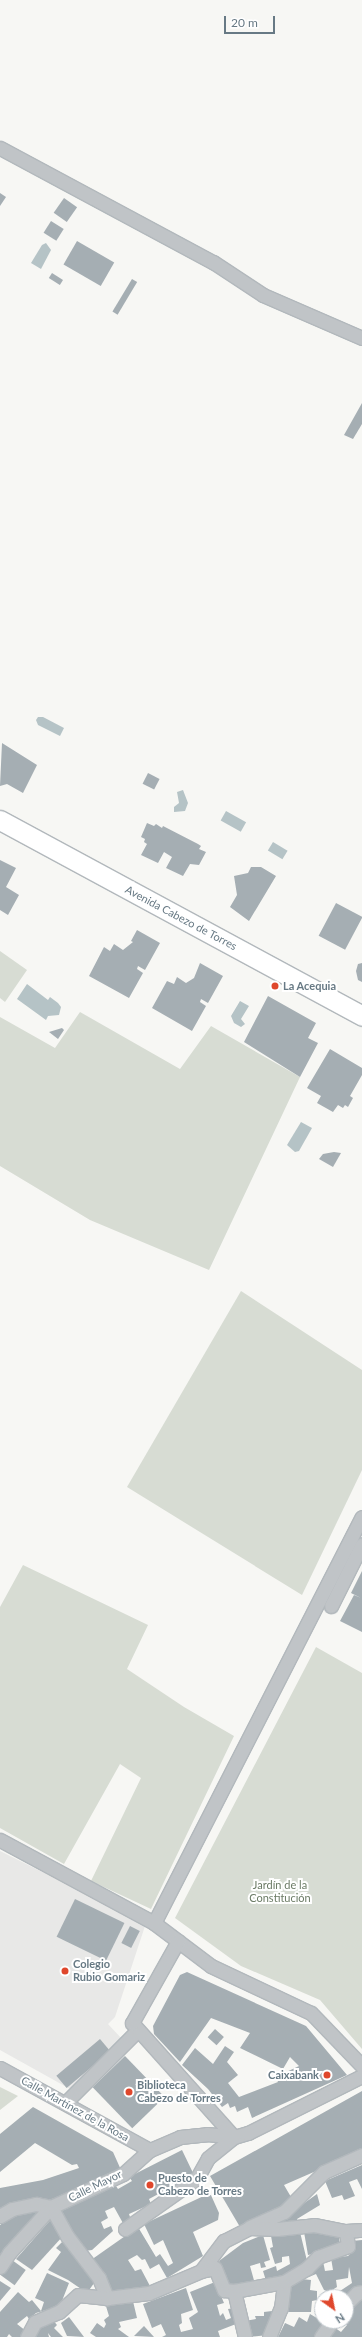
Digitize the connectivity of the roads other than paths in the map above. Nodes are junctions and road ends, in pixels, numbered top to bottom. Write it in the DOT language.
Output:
graph roads {
  1 [pos="0,148"];
  2 [pos="362,338"];
  3 [pos="0,820"];
  4 [pos="362,1016"];
  5 [pos="362,1517"];
  6 [pos="362,1544"];
  7 [pos="330,1606"];
  8 [pos="0,1840"];
  9 [pos="154,1923"];
  10 [pos="178,1941"];
  11 [pos="138,2030"];
  12 [pos="362,2066"];
  13 [pos="0,2068"];
  14 [pos="362,2076"];
  15 [pos="65,2103"];
  16 [pos="234,2137"];
  17 [pos="150,2150"];
  18 [pos="362,2155"];
  19 [pos="51,2207"];
  20 [pos="0,2216"];
  21 [pos="249,2228"];
  22 [pos="125,2229"];
  23 [pos="362,2230"];
  24 [pos="346,2231"];
  25 [pos="0,2267"];
  26 [pos="201,2271"];
  27 [pos="284,2282"];
  28 [pos="234,2291"];
  29 [pos="107,2298"];
  30 [pos="27,2337"];
  31 [pos="245,2337"];
  32 [pos="269,2337"];
  1 -- 2 [label="street"];
  3 -- 4 [label="street, Avenida Cabezo de Torres"];
  5 -- 9 [label="street"];
  6 -- 7 [label="street"];
  8 -- 9 [label="street"];
  9 -- 10 [label="street"];
  10 -- 11 [label="street"];
  10 -- 12 [label="street"];
  11 -- 15 [label="street"];
  11 -- 16 [label="street"];
  13 -- 15 [label="street, Calle Martínez de la Rosa"];
  14 -- 16 [label="street, Calle Mayor"];
  15 -- 17 [label="street, Calle Martínez de la Rosa"];
  16 -- 17 [label="street, Calle Mayor"];
  16 -- 22 [label="street"];
  17 -- 19 [label="street, Calle Mayor"];
  18 -- 21 [label="street"];
  19 -- 20 [label="street"];
  19 -- 25 [label="street"];
  19 -- 29 [label="street"];
  21 -- 24 [label="street"];
  21 -- 26 [label="street"];
  23 -- 24 [label="street"];
  24 -- 27 [label="street"];
  26 -- 28 [label="street"];
  26 -- 29 [label="street"];
  27 -- 28 [label="street"];
  27 -- 32 [label="street"];
  28 -- 31 [label="street"];
  29 -- 30 [label="street"];
}
